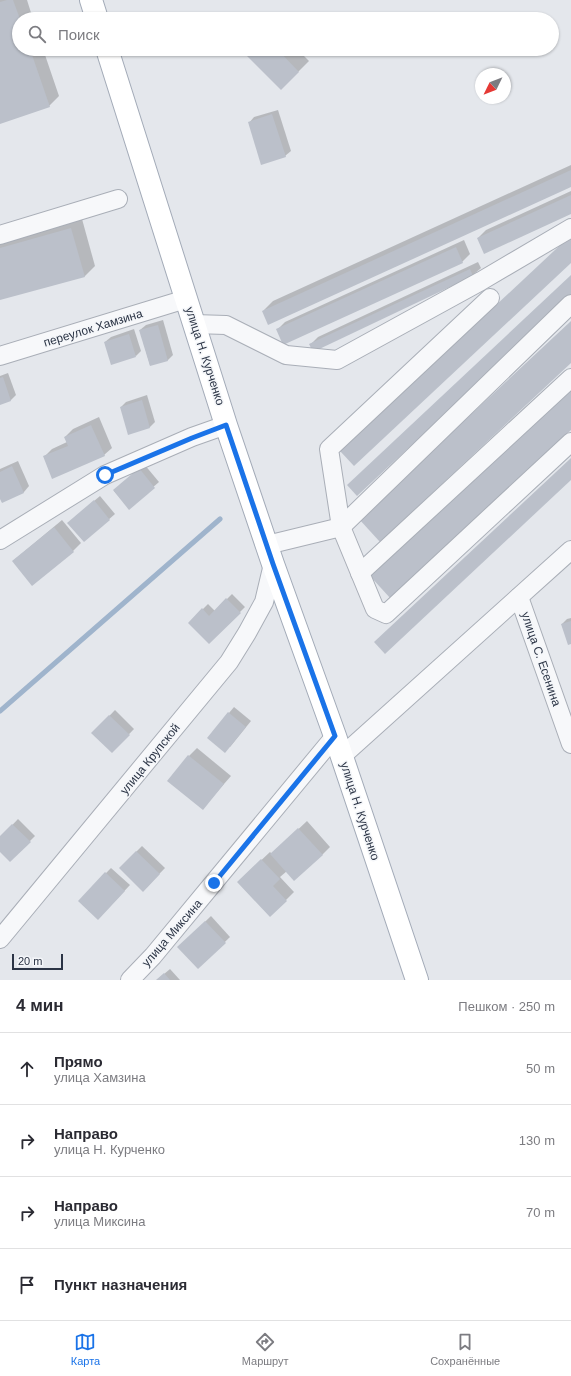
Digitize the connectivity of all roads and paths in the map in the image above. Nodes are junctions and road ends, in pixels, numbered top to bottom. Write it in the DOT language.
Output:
graph roads {
  1 [pos="91,0"];
  2 [pos="95,12"];
  3 [pos="109,56"];
  4 [pos="118,199"];
  5 [pos="571,228"];
  6 [pos="0,235"];
  7 [pos="490,298"];
  8 [pos="186,299"];
  9 [pos="571,304"];
  10 [pos="194,324"];
  11 [pos="0,356"];
  12 [pos="571,378"];
  13 [pos="226,425"];
  14 [pos="571,442"];
  15 [pos="341,526"];
  16 [pos="0,540"];
  17 [pos="571,550"];
  18 [pos="270,554"];
  19 [pos="360,573"];
  20 [pos="519,597"];
  21 [pos="571,744"];
  22 [pos="339,746"];
  23 [pos="0,939"];
  24 [pos="130,980"];
  25 [pos="417,980"];
  1 -- 2 [label="main road"];
  3 -- 8 [label="main road, улица Н. Курченко"];
  4 -- 6 [label="street"];
  5 -- 10 [label="street"];
  7 -- 15 [label="street"];
  8 -- 10 [label="main road, улица Н. Курченко"];
  8 -- 11 [label="street, переулок Хамзина"];
  9 -- 15 [label="street"];
  10 -- 13 [label="main road, улица Н. Курченко"];
  12 -- 19 [label="street"];
  13 -- 16 [label="street"];
  13 -- 18 [label="main road, улица Н. Курченко"];
  14 -- 19 [label="street"];
  15 -- 18 [label="street"];
  15 -- 19 [label="street"];
  17 -- 20 [label="street, улица Миксина"];
  18 -- 22 [label="main road, улица Н. Курченко"];
  18 -- 23 [label="street, улица Крупской"];
  20 -- 21 [label="street, улица С. Есенина"];
  20 -- 22 [label="street, улица Миксина"];
  22 -- 24 [label="street, улица Миксина"];
  22 -- 25 [label="main road, улица Н. Курченко"];
}
